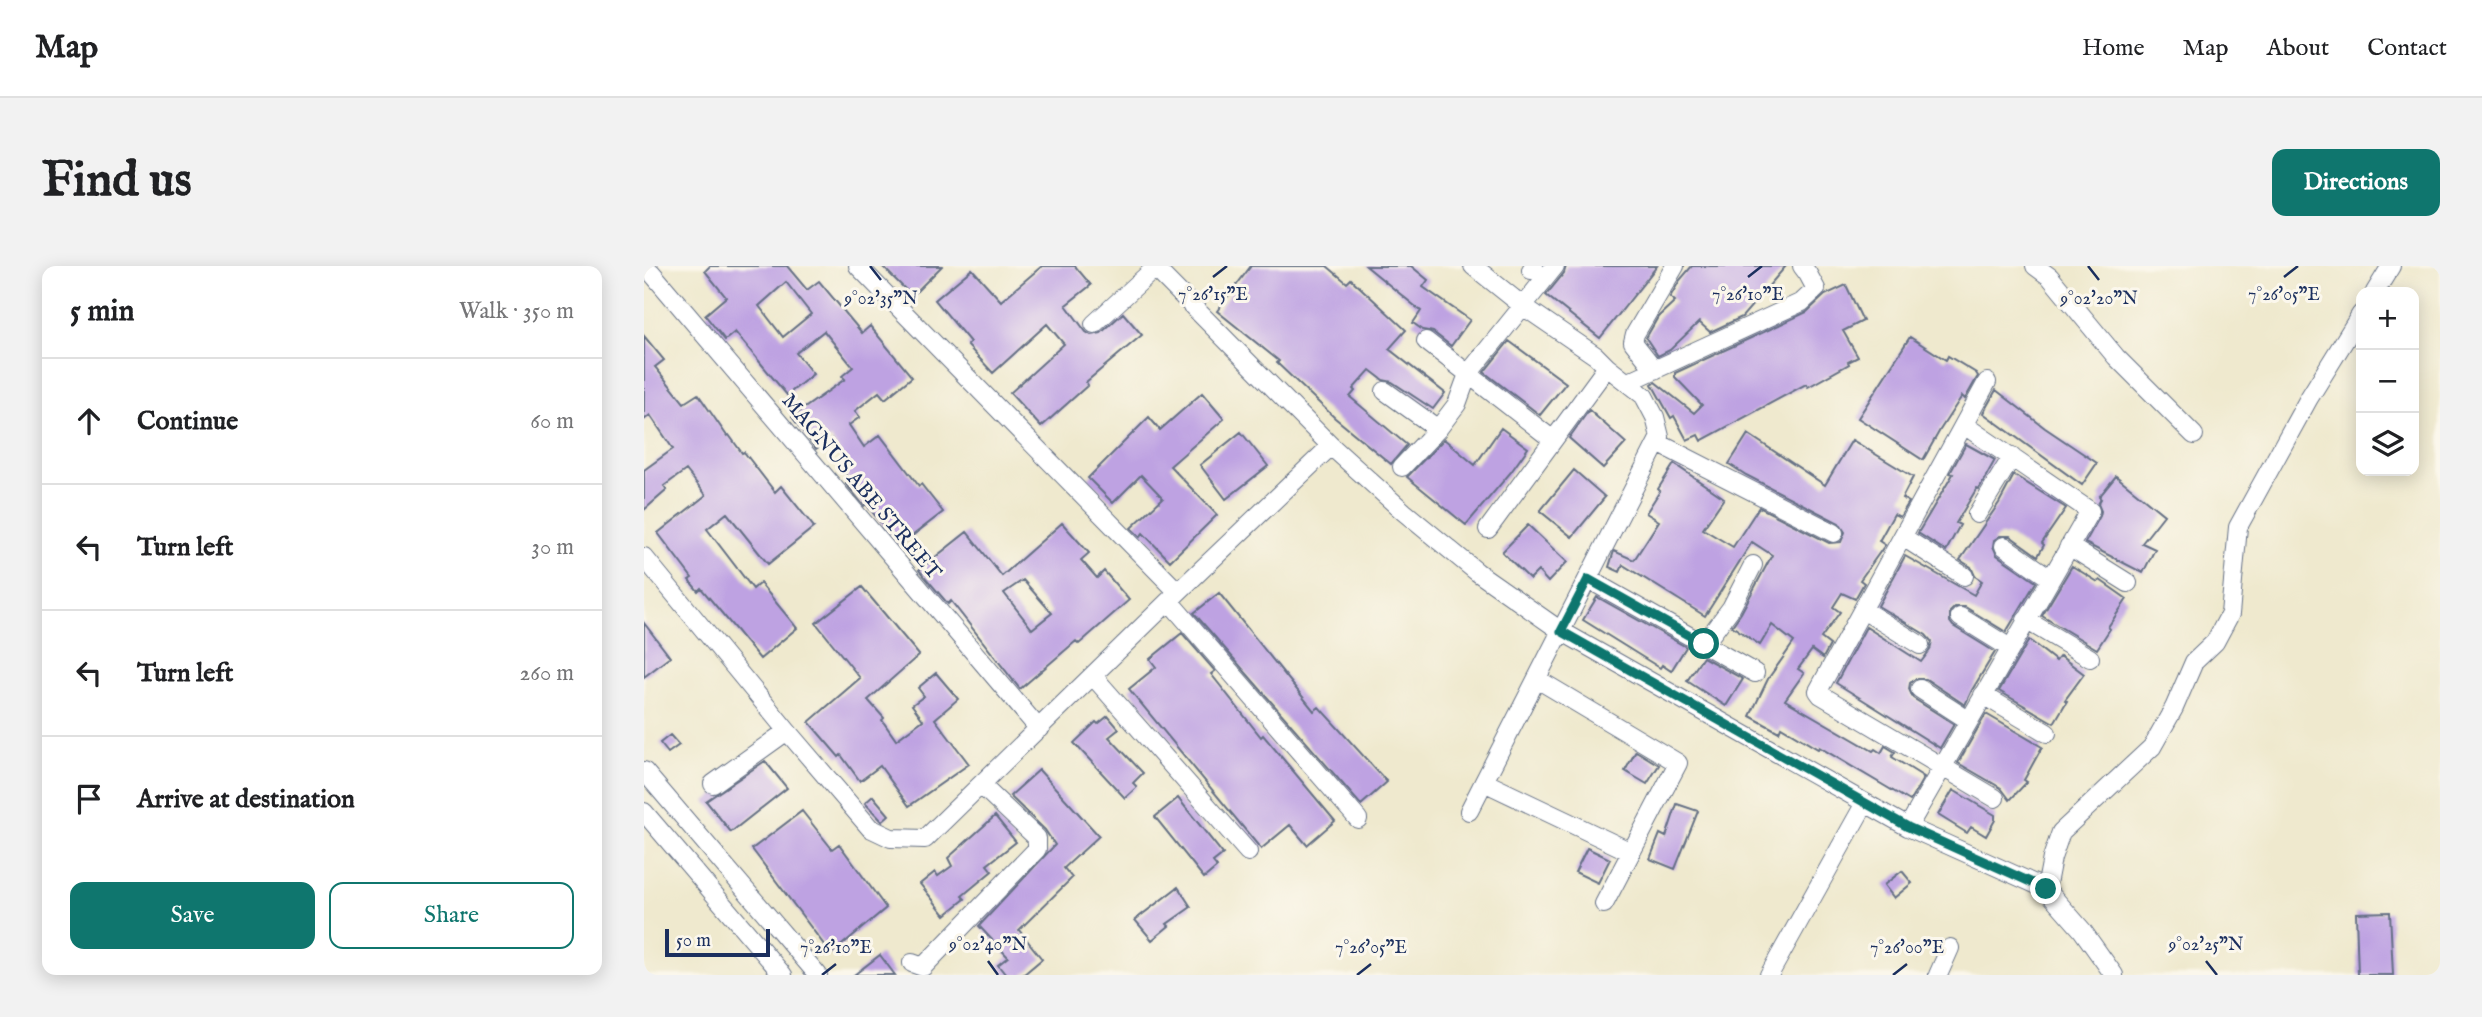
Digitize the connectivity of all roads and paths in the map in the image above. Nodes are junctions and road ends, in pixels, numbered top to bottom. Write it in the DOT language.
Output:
graph roads {
  1 [pos="858,266"];
  2 [pos="1473,266"];
  3 [pos="1555,266"];
  4 [pos="1675,266"];
  5 [pos="1802,266"];
  6 [pos="2035,266"];
  7 [pos="2391,266"];
  8 [pos="1154,267"];
  9 [pos="651,272"];
  10 [pos="2378,287"];
  11 [pos="1523,306"];
  12 [pos="2356,322"];
  13 [pos="1094,324"];
  14 [pos="1426,341"];
  15 [pos="1606,367"];
  16 [pos="1655,370"];
  17 [pos="1468,374"];
  18 [pos="1628,382"];
  19 [pos="1987,382"];
  20 [pos="1385,391"];
  21 [pos="1965,425"];
  22 [pos="1438,429"];
  23 [pos="2194,436"];
  24 [pos="1553,440"];
  25 [pos="1657,443"];
  26 [pos="1331,446"];
  27 [pos="2012,457"];
  28 [pos="1402,467"];
  29 [pos="1978,514"];
  30 [pos="1488,529"];
  31 [pos="1834,533"];
  32 [pos="1903,537"];
  33 [pos="2004,546"];
  34 [pos="2069,546"];
  35 [pos="644,557"];
  36 [pos="1753,565"];
  37 [pos="1964,576"];
  38 [pos="2050,578"];
  39 [pos="1588,579"];
  40 [pos="2128,583"];
  41 [pos="1173,596"];
  42 [pos="1863,610"];
  43 [pos="1961,617"];
  44 [pos="2026,620"];
  45 [pos="1561,631"];
  46 [pos="1704,644"];
  47 [pos="1920,645"];
  48 [pos="2010,648"];
  49 [pos="2090,658"];
  50 [pos="1755,673"];
  51 [pos="1093,676"];
  52 [pos="1537,679"];
  53 [pos="1920,689"];
  54 [pos="1983,695"];
  55 [pos="1968,720"];
  56 [pos="1039,729"];
  57 [pos="787,731"];
  58 [pos="2048,733"];
  59 [pos="1941,768"];
  60 [pos="644,771"];
  61 [pos="1484,782"];
  62 [pos="713,784"];
  63 [pos="981,785"];
  64 [pos="1995,798"];
  65 [pos="1865,803"];
  66 [pos="1469,811"];
  67 [pos="644,812"];
  68 [pos="1357,818"];
  69 [pos="1908,827"];
  70 [pos="1248,852"];
  71 [pos="1631,852"];
  72 [pos="2046,889"];
  73 [pos="1604,904"];
  74 [pos="1950,948"];
  75 [pos="912,964"];
  76 [pos="783,975"];
  77 [pos="818,975"];
  78 [pos="1769,975"];
  79 [pos="1938,975"];
  80 [pos="2114,975"];
  1 -- 41 [label="street"];
  2 -- 11 [label="street"];
  3 -- 11 [label="street"];
  4 -- 16 [label="street"];
  5 -- 16 [label="street"];
  6 -- 23 [label="street"];
  7 -- 10 [label="street"];
  8 -- 13 [label="street"];
  8 -- 26 [label="street"];
  9 -- 56 [label="street, MAGNUS ABE STREET"];
  11 -- 15 [label="street"];
  11 -- 17 [label="street"];
  12 -- 72 [label="street"];
  14 -- 17 [label="street"];
  15 -- 18 [label="street"];
  15 -- 24 [label="street"];
  16 -- 18 [label="street"];
  17 -- 22 [label="street"];
  17 -- 24 [label="street"];
  18 -- 25 [label="street"];
  19 -- 21 [label="street"];
  20 -- 22 [label="street"];
  21 -- 27 [label="street"];
  21 -- 32 [label="street"];
  22 -- 28 [label="street"];
  24 -- 30 [label="street"];
  25 -- 31 [label="street"];
  25 -- 39 [label="street"];
  26 -- 41 [label="street"];
  26 -- 45 [label="street"];
  27 -- 29 [label="street"];
  27 -- 34 [label="street"];
  32 -- 37 [label="street"];
  32 -- 42 [label="street"];
  33 -- 38 [label="street"];
  34 -- 38 [label="street"];
  34 -- 40 [label="street"];
  35 -- 57 [label="street"];
  36 -- 46 [label="street"];
  38 -- 44 [label="street"];
  39 -- 45 [label="street"];
  39 -- 46 [label="street"];
  41 -- 51 [label="street"];
  41 -- 68 [label="street"];
  42 -- 47 [label="street"];
  42 -- 59 [label="street"];
  43 -- 48 [label="street"];
  44 -- 48 [label="street"];
  44 -- 49 [label="street"];
  45 -- 52 [label="street"];
  45 -- 65 [label="street"];
  46 -- 50 [label="street"];
  48 -- 54 [label="street"];
  51 -- 56 [label="street"];
  51 -- 70 [label="street"];
  52 -- 61 [label="street"];
  52 -- 71 [label="street"];
  53 -- 55 [label="street"];
  54 -- 55 [label="street"];
  54 -- 58 [label="street"];
  55 -- 59 [label="street"];
  56 -- 63 [label="street"];
  57 -- 62 [label="street"];
  57 -- 63 [label="street"];
  59 -- 64 [label="street"];
  59 -- 69 [label="street"];
  60 -- 77 [label="street"];
  61 -- 66 [label="street"];
  61 -- 71 [label="street"];
  63 -- 75 [label="street"];
  65 -- 69 [label="street"];
  65 -- 78 [label="street"];
  67 -- 76 [label="street"];
  69 -- 72 [label="street"];
  71 -- 73 [label="street"];
  72 -- 80 [label="street"];
  74 -- 79 [label="street"];
}
